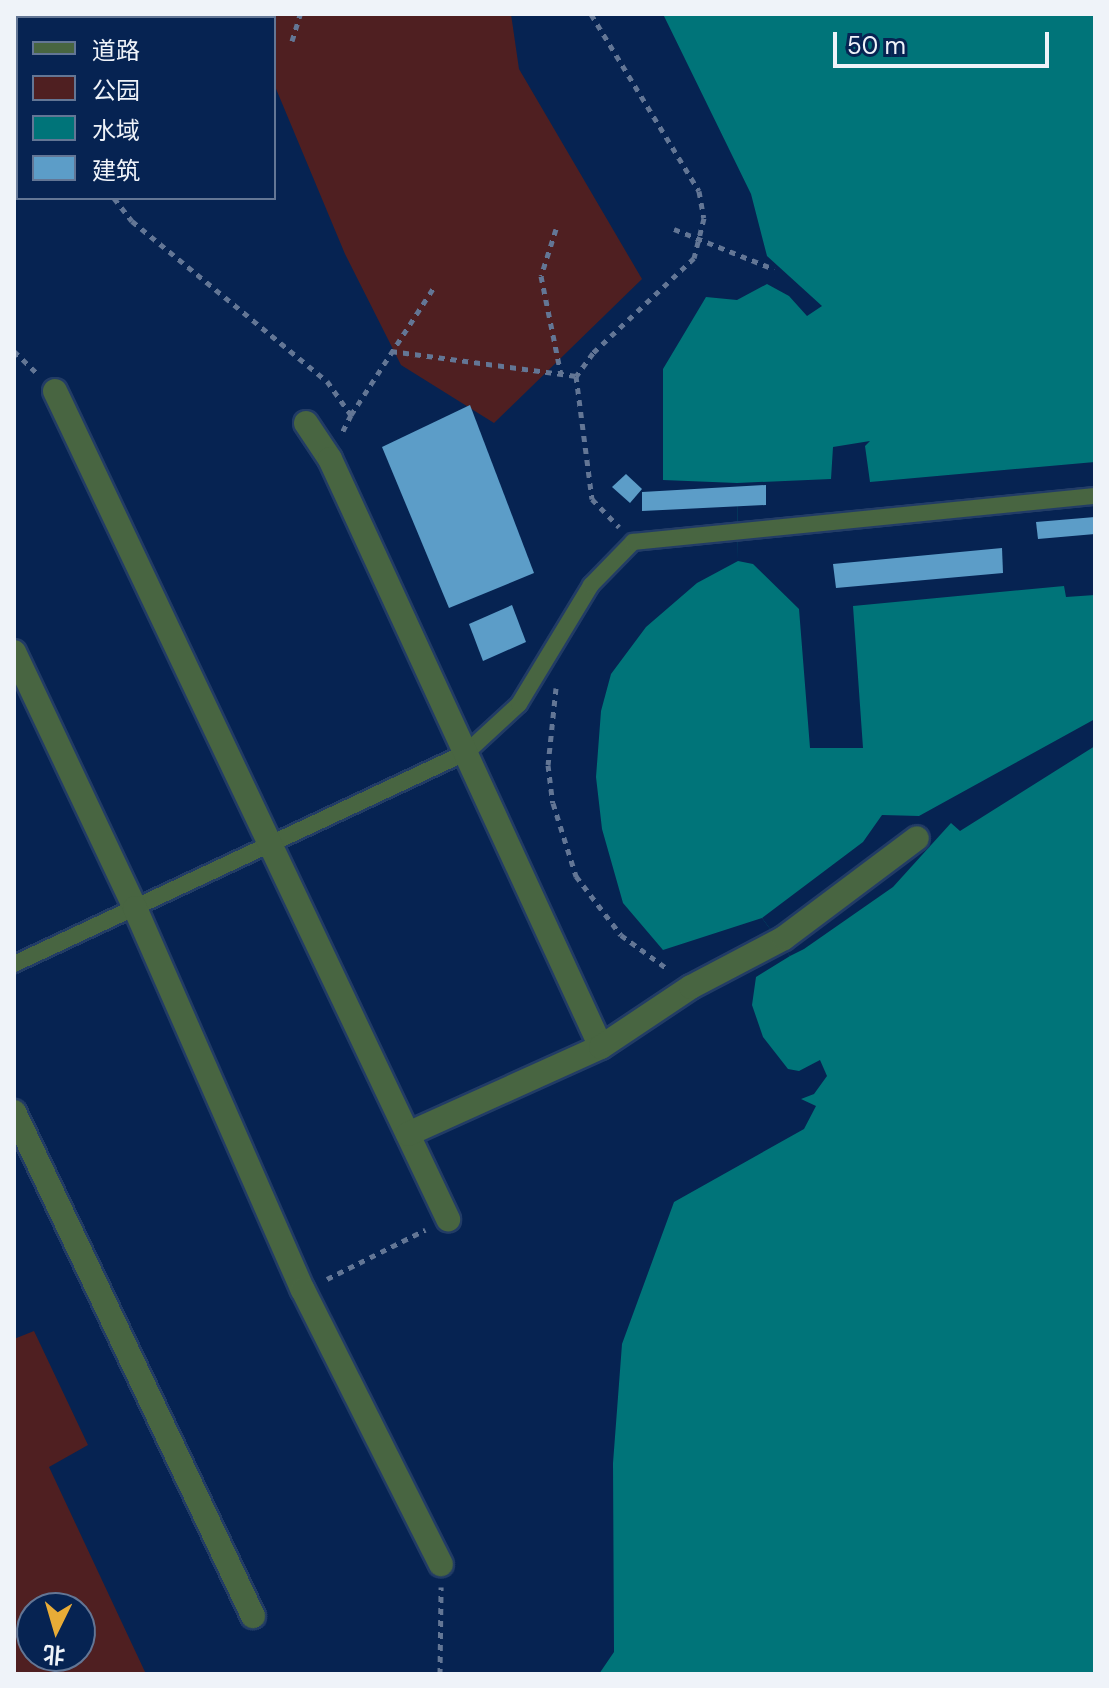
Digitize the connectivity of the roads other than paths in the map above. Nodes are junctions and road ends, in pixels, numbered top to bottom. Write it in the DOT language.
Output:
graph roads {
  1 [pos="55,391"];
  2 [pos="306,423"];
  3 [pos="1095,496"];
  4 [pos="14,652"];
  5 [pos="467,752"];
  6 [pos="917,838"];
  7 [pos="272,845"];
  8 [pos="135,908"];
  9 [pos="14,964"];
  10 [pos="601,1047"];
  11 [pos="14,1112"];
  12 [pos="408,1134"];
  13 [pos="448,1219"];
  14 [pos="441,1564"];
  15 [pos="253,1616"];
  1 -- 7 [label="street"];
  2 -- 5 [label="street"];
  3 -- 5 [label="lane"];
  4 -- 8 [label="street"];
  5 -- 7 [label="lane"];
  5 -- 10 [label="street"];
  6 -- 10 [label="street"];
  7 -- 8 [label="lane"];
  7 -- 12 [label="street"];
  8 -- 9 [label="lane"];
  8 -- 14 [label="street"];
  10 -- 12 [label="street"];
  11 -- 15 [label="street"];
  12 -- 13 [label="street"];
}
